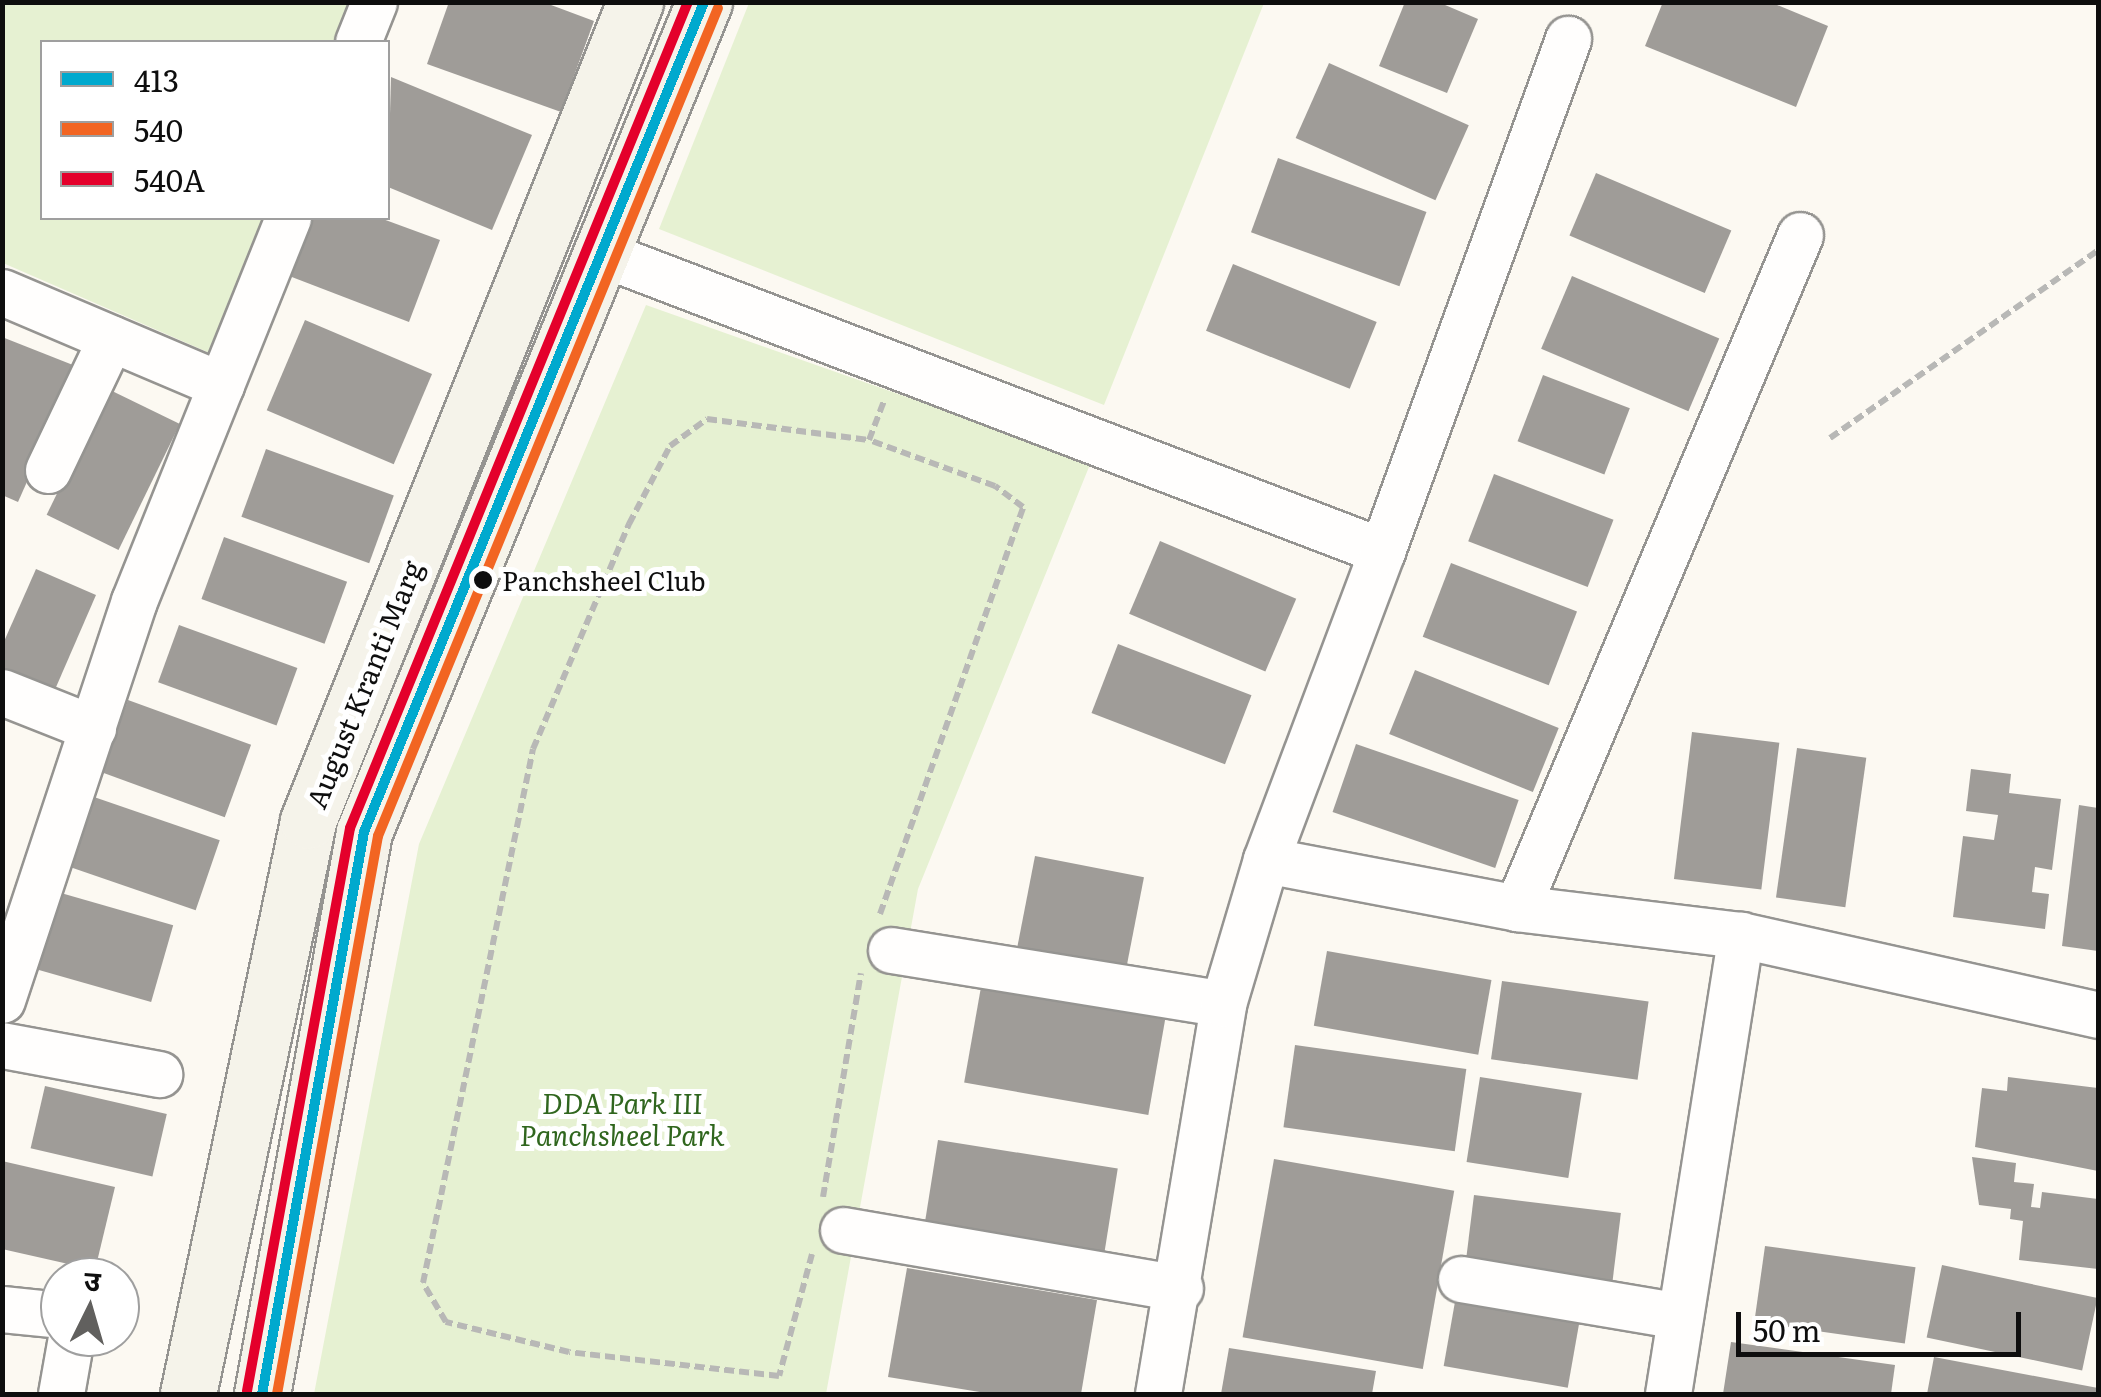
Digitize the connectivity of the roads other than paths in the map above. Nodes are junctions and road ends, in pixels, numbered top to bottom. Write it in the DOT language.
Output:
graph roads {
  1 [pos="374,2"];
  2 [pos="636,2"];
  3 [pos="704,2"];
  4 [pos="1568,38"];
  5 [pos="359,40"];
  6 [pos="287,220"];
  7 [pos="1800,235"];
  8 [pos="602,254"];
  9 [pos="4,296"];
  10 [pos="110,338"];
  11 [pos="221,385"];
  12 [pos="48,470"];
  13 [pos="1382,551"];
  14 [pos="2,692"];
  15 [pos="92,728"];
  16 [pos="1266,860"];
  17 [pos="1517,908"];
  18 [pos="1741,935"];
  19 [pos="878,944"];
  20 [pos="2,1000"];
  21 [pos="1223,1004"];
  22 [pos="2098,1015"];
  23 [pos="2,1045"];
  24 [pos="160,1074"];
  25 [pos="827,1225"];
  26 [pos="1462,1279"];
  27 [pos="1180,1288"];
  28 [pos="2,1309"];
  29 [pos="40,1313"];
  30 [pos="1680,1316"];
  31 [pos="66,1357"];
  32 [pos="60,1394"];
  33 [pos="188,1394"];
  34 [pos="262,1394"];
  35 [pos="1158,1394"];
  36 [pos="1668,1394"];
  1 -- 5 [label="street"];
  2 -- 33 [label="main road, August Kranti Marg"];
  3 -- 8 [label="main road, August Kranti Marg"];
  4 -- 13 [label="street"];
  6 -- 11 [label="street"];
  7 -- 17 [label="street"];
  8 -- 13 [label="street"];
  8 -- 34 [label="main road, August Kranti Marg"];
  9 -- 10 [label="street"];
  10 -- 11 [label="street"];
  10 -- 12 [label="street"];
  11 -- 15 [label="street"];
  13 -- 16 [label="street"];
  14 -- 15 [label="street"];
  15 -- 20 [label="street"];
  16 -- 17 [label="street"];
  16 -- 21 [label="street"];
  17 -- 18 [label="street"];
  18 -- 22 [label="street"];
  18 -- 30 [label="street"];
  19 -- 21 [label="street"];
  21 -- 27 [label="street"];
  23 -- 24 [label="street"];
  25 -- 27 [label="street"];
  26 -- 30 [label="street"];
  27 -- 35 [label="street"];
  28 -- 29 [label="street"];
  30 -- 36 [label="street"];
  31 -- 32 [label="street"];
}
